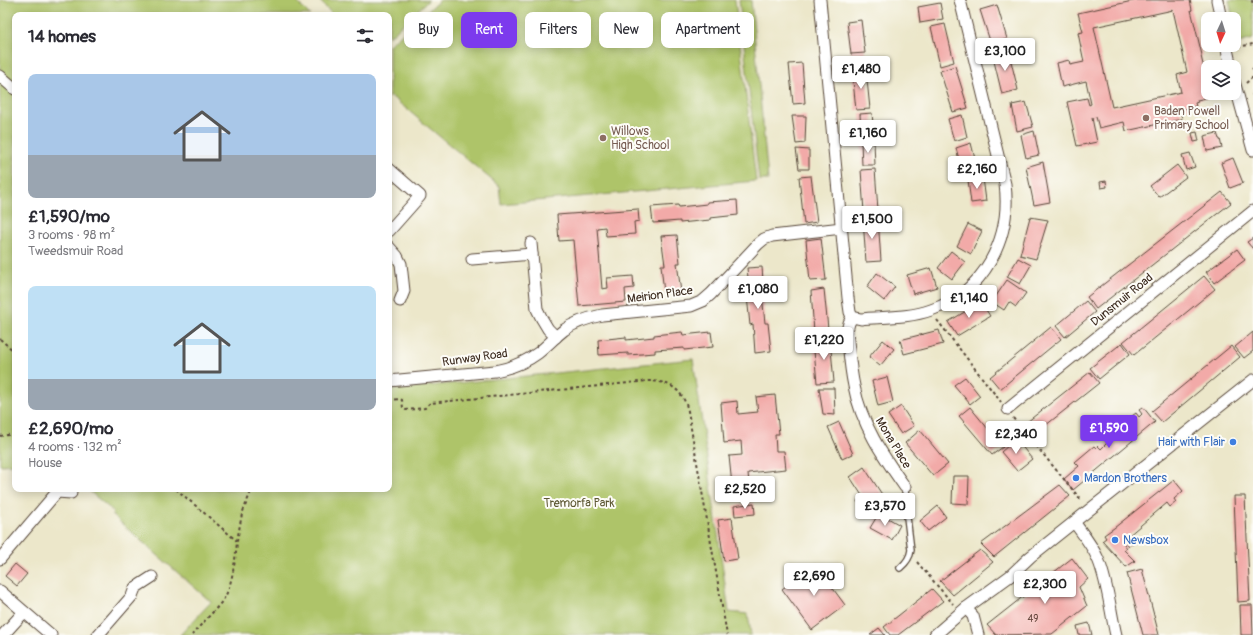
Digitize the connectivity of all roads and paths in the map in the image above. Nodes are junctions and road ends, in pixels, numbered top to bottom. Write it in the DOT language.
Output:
graph roads {
  1 [pos="820,0"];
  2 [pos="960,0"];
  3 [pos="1218,0"];
  4 [pos="1252,0"];
  5 [pos="1253,6"];
  6 [pos="1220,12"];
  7 [pos="1253,44"];
  8 [pos="1241,46"];
  9 [pos="0,76"];
  10 [pos="1253,78"];
  11 [pos="1246,84"];
  12 [pos="12,86"];
  13 [pos="1239,100"];
  14 [pos="1253,150"];
  15 [pos="392,172"];
  16 [pos="1253,211"];
  17 [pos="392,228"];
  18 [pos="842,228"];
  19 [pos="392,251"];
  20 [pos="472,259"];
  21 [pos="400,300"];
  22 [pos="930,310"];
  23 [pos="852,317"];
  24 [pos="556,337"];
  25 [pos="0,339"];
  26 [pos="12,349"];
  27 [pos="392,381"];
  28 [pos="1253,381"];
  29 [pos="392,400"];
  30 [pos="1008,410"];
  31 [pos="12,434"];
  32 [pos="0,436"];
  33 [pos="905,487"];
  34 [pos="55,492"];
  35 [pos="66,492"];
  36 [pos="179,492"];
  37 [pos="251,492"];
  38 [pos="71,493"];
  39 [pos="1089,509"];
  40 [pos="1074,522"];
  41 [pos="237,542"];
  42 [pos="911,555"];
  43 [pos="0,559"];
  44 [pos="900,568"];
  45 [pos="152,577"];
  46 [pos="0,591"];
  47 [pos="963,610"];
  48 [pos="24,612"];
  49 [pos="3,635"];
  50 [pos="51,635"];
  51 [pos="98,635"];
  52 [pos="192,635"];
  53 [pos="727,635"];
  54 [pos="935,635"];
  55 [pos="978,635"];
  56 [pos="1116,635"];
  1 -- 18 [label="street"];
  2 -- 22 [label="street"];
  3 -- 6 [label="street"];
  4 -- 5 [label="path"];
  7 -- 8 [label="path"];
  9 -- 12 [label="street"];
  10 -- 11 [label="path"];
  13 -- 14 [label="street"];
  15 -- 17 [label="street"];
  16 -- 30 [label="street, Dunsmuir Road"];
  18 -- 23 [label="street"];
  18 -- 24 [label="street, Meirion Place"];
  19 -- 21 [label="street"];
  20 -- 24 [label="street"];
  22 -- 23 [label="street"];
  22 -- 30 [label="path"];
  23 -- 33 [label="street, Mona Place"];
  24 -- 27 [label="street, Runway Road"];
  25 -- 26 [label="path"];
  28 -- 39 [label="street"];
  29 -- 53 [label="path"];
  30 -- 39 [label="path"];
  31 -- 32 [label="path"];
  33 -- 42 [label="lane"];
  34 -- 43 [label="street"];
  35 -- 38 [label="street"];
  36 -- 41 [label="path"];
  37 -- 41 [label="path"];
  39 -- 40 [label="street"];
  40 -- 47 [label="street"];
  40 -- 56 [label="street"];
  41 -- 52 [label="path"];
  42 -- 44 [label="lane"];
  42 -- 47 [label="path"];
  45 -- 51 [label="street"];
  46 -- 48 [label="street"];
  47 -- 54 [label="street"];
  47 -- 55 [label="street"];
  48 -- 49 [label="street"];
  48 -- 50 [label="street"];
}
